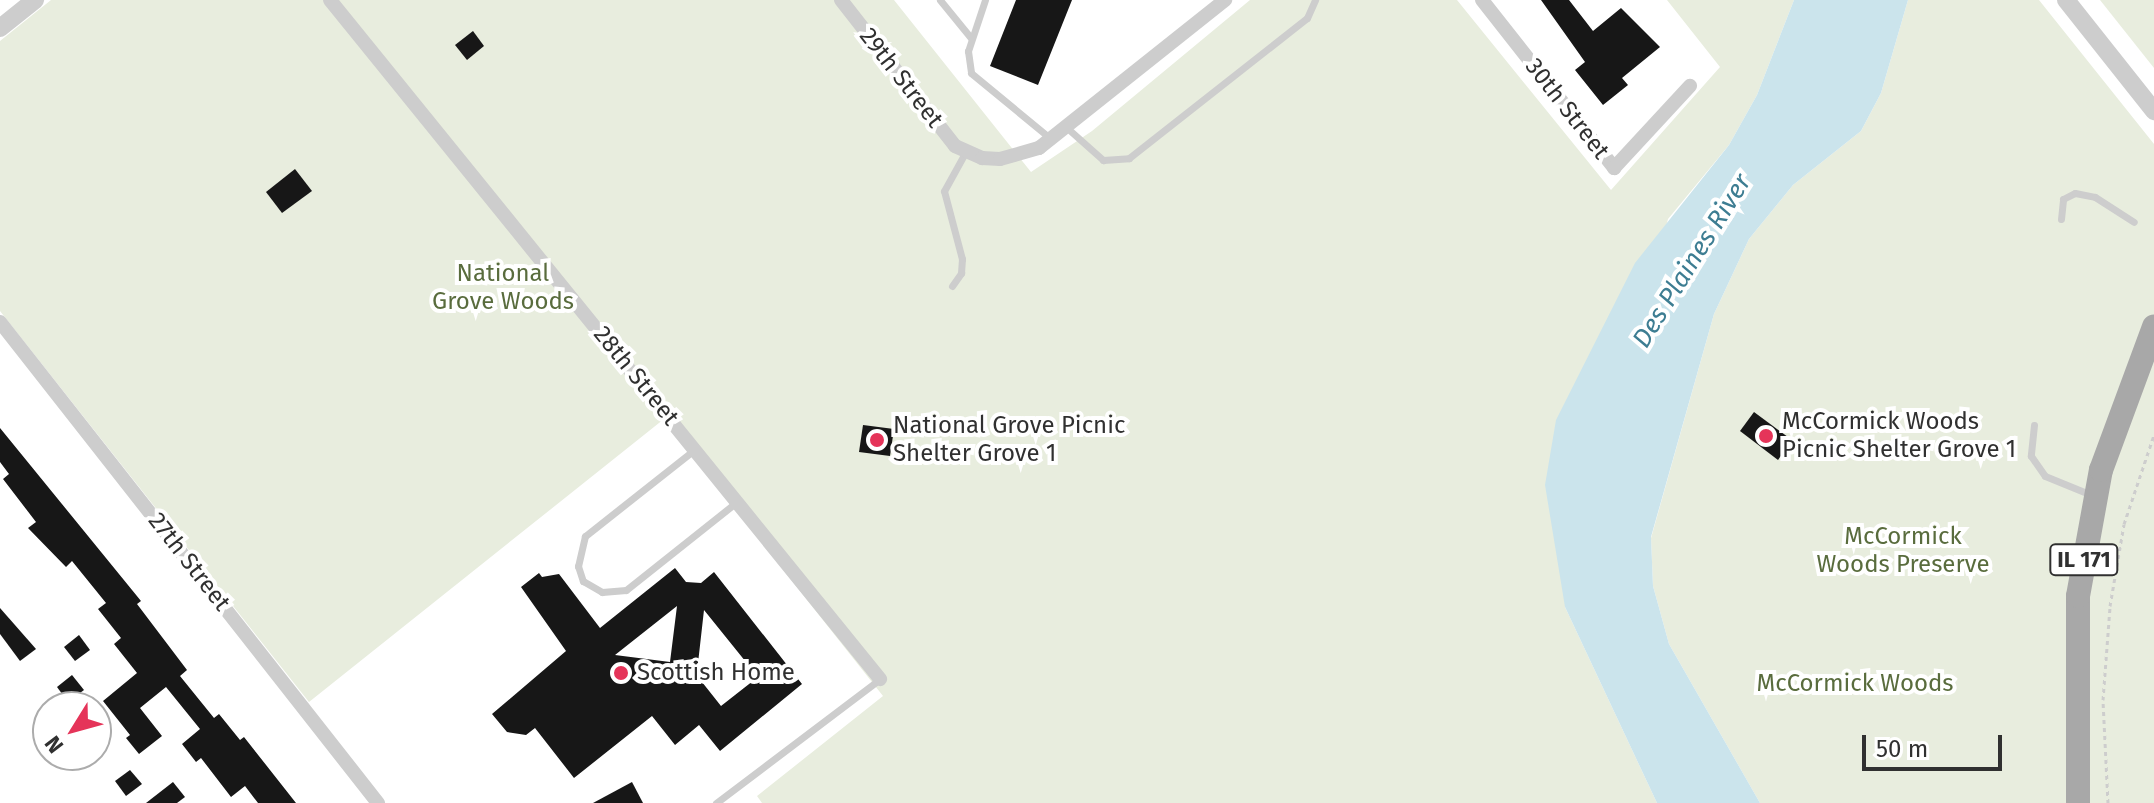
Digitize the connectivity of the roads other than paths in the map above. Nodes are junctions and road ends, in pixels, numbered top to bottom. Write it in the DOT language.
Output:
graph roads {
  1 [pos="35,0"];
  2 [pos="330,0"];
  3 [pos="841,0"];
  4 [pos="940,0"];
  5 [pos="985,0"];
  6 [pos="1225,0"];
  7 [pos="1315,0"];
  8 [pos="1482,0"];
  9 [pos="2066,0"];
  10 [pos="0,28"];
  11 [pos="971,38"];
  12 [pos="1690,86"];
  13 [pos="2154,111"];
  14 [pos="1066,127"];
  15 [pos="1051,139"];
  16 [pos="965,153"];
  17 [pos="2061,219"];
  18 [pos="2134,222"];
  19 [pos="952,286"];
  20 [pos="0,322"];
  21 [pos="2154,327"];
  22 [pos="2034,425"];
  23 [pos="696,449"];
  24 [pos="2096,497"];
  25 [pos="738,501"];
  26 [pos="880,679"];
  27 [pos="378,803"];
  28 [pos="716,803"];
  29 [pos="2078,803"];
  1 -- 10 [label="street"];
  2 -- 23 [label="street, 28th Street"];
  3 -- 16 [label="street, 29th Street"];
  4 -- 11 [label="lane"];
  5 -- 11 [label="lane"];
  6 -- 14 [label="street"];
  7 -- 14 [label="lane"];
  8 -- 12 [label="street, 30th Street"];
  9 -- 13 [label="street"];
  11 -- 15 [label="lane"];
  14 -- 15 [label="street"];
  15 -- 16 [label="street"];
  16 -- 19 [label="lane"];
  17 -- 18 [label="lane"];
  20 -- 27 [label="street, 27th Street"];
  21 -- 24 [label="main road, IL 171"];
  22 -- 24 [label="lane"];
  23 -- 25 [label="street, 28th Street"];
  23 -- 25 [label="lane"];
  24 -- 29 [label="main road, IL 171"];
  25 -- 26 [label="street, 28th Street"];
  26 -- 28 [label="lane"];
}
